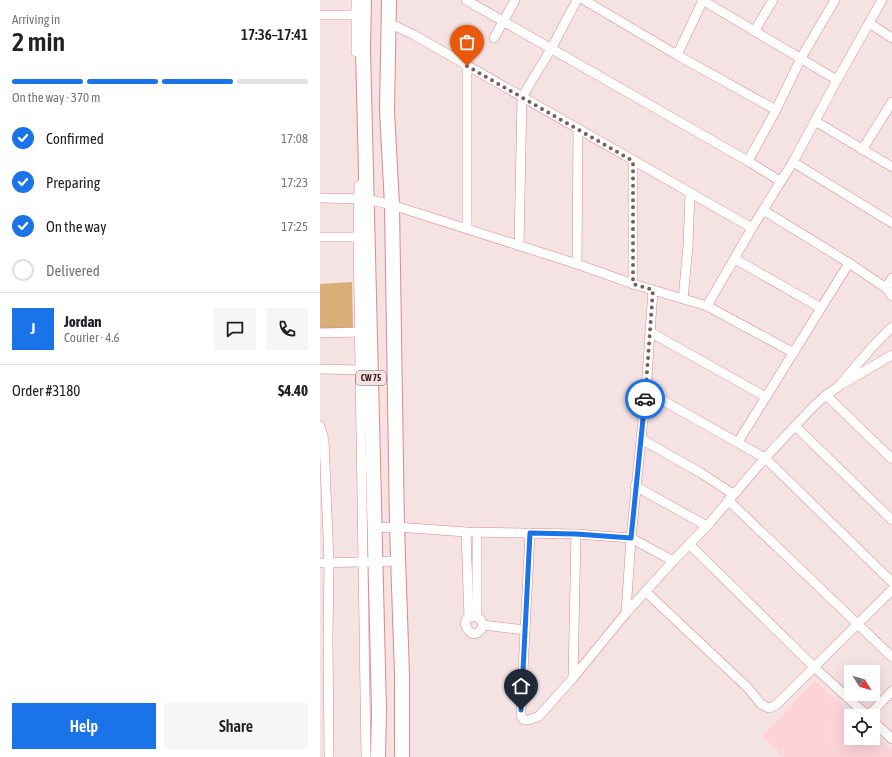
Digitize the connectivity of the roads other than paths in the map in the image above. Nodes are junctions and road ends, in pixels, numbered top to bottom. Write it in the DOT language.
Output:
graph roads {
  1 [pos="356,0"];
  2 [pos="364,0"];
  3 [pos="389,0"];
  4 [pos="466,0"];
  5 [pos="515,0"];
  6 [pos="577,0"];
  7 [pos="584,0"];
  8 [pos="703,0"];
  9 [pos="773,0"];
  10 [pos="835,0"];
  11 [pos="880,1"];
  12 [pos="320,14"];
  13 [pos="360,15"];
  14 [pos="503,22"];
  15 [pos="389,23"];
  16 [pos="869,23"];
  17 [pos="755,30"];
  18 [pos="494,38"];
  19 [pos="892,38"];
  20 [pos="551,49"];
  21 [pos="677,55"];
  22 [pos="801,58"];
  23 [pos="467,66"];
  24 [pos="837,80"];
  25 [pos="522,98"];
  26 [pos="892,103"];
  27 [pos="776,110"];
  28 [pos="815,121"];
  29 [pos="578,129"];
  30 [pos="862,150"];
  31 [pos="633,161"];
  32 [pos="748,161"];
  33 [pos="793,162"];
  34 [pos="892,167"];
  35 [pos="780,181"];
  36 [pos="690,193"];
  37 [pos="320,198"];
  38 [pos="363,199"];
  39 [pos="392,205"];
  40 [pos="763,210"];
  41 [pos="892,223"];
  42 [pos="467,228"];
  43 [pos="752,228"];
  44 [pos="320,237"];
  45 [pos="358,237"];
  46 [pos="519,246"];
  47 [pos="735,259"];
  48 [pos="849,263"];
  49 [pos="577,264"];
  50 [pos="892,278"];
  51 [pos="633,284"];
  52 [pos="886,288"];
  53 [pos="653,290"];
  54 [pos="892,296"];
  55 [pos="683,299"];
  56 [pos="707,306"];
  57 [pos="821,308"];
  58 [pos="892,327"];
  59 [pos="360,332"];
  60 [pos="650,332"];
  61 [pos="320,334"];
  62 [pos="794,353"];
  63 [pos="891,357"];
  64 [pos="320,369"];
  65 [pos="360,370"];
  66 [pos="838,387"];
  67 [pos="646,391"];
  68 [pos="826,395"];
  69 [pos="766,397"];
  70 [pos="320,424"];
  71 [pos="795,426"];
  72 [pos="641,439"];
  73 [pos="738,442"];
  74 [pos="765,458"];
  75 [pos="892,459"];
  76 [pos="635,486"];
  77 [pos="323,492"];
  78 [pos="731,497"];
  79 [pos="892,520"];
  80 [pos="707,526"];
  81 [pos="374,528"];
  82 [pos="397,528"];
  83 [pos="466,532"];
  84 [pos="477,532"];
  85 [pos="530,533"];
  86 [pos="576,534"];
  87 [pos="631,538"];
  88 [pos="689,544"];
  89 [pos="398,561"];
  90 [pos="673,561"];
  91 [pos="369,562"];
  92 [pos="324,563"];
  93 [pos="892,582"];
  94 [pos="892,590"];
  95 [pos="646,592"];
  96 [pos="626,613"];
  97 [pos="476,620"];
  98 [pos="858,625"];
  99 [pos="525,630"];
  100 [pos="324,636"];
  101 [pos="892,657"];
  102 [pos="814,666"];
  103 [pos="573,678"];
  104 [pos="892,691"];
  105 [pos="324,703"];
  106 [pos="880,728"];
  107 [pos="892,739"];
  108 [pos="329,757"];
  109 [pos="366,757"];
  110 [pos="378,757"];
  111 [pos="402,757"];
  1 -- 13 [label="street"];
  2 -- 13 [label="main road, CW 75"];
  3 -- 15 [label="main road"];
  4 -- 14 [label="street"];
  5 -- 14 [label="street"];
  6 -- 20 [label="street"];
  7 -- 21 [label="street"];
  8 -- 17 [label="street"];
  8 -- 21 [label="street"];
  9 -- 17 [label="street"];
  10 -- 22 [label="street"];
  11 -- 16 [label="street"];
  12 -- 13 [label="street"];
  13 -- 38 [label="main road, CW 75"];
  14 -- 18 [label="street"];
  14 -- 20 [label="street"];
  15 -- 23 [label="street"];
  15 -- 39 [label="main road"];
  16 -- 19 [label="street"];
  16 -- 24 [label="street"];
  17 -- 22 [label="street"];
  20 -- 25 [label="street"];
  20 -- 32 [label="street"];
  21 -- 27 [label="street"];
  22 -- 24 [label="street"];
  22 -- 27 [label="street"];
  23 -- 25 [label="street"];
  23 -- 42 [label="street"];
  24 -- 28 [label="street"];
  25 -- 29 [label="street"];
  25 -- 46 [label="street"];
  26 -- 30 [label="street"];
  27 -- 32 [label="street"];
  28 -- 30 [label="street"];
  28 -- 33 [label="street"];
  29 -- 31 [label="street"];
  29 -- 49 [label="street"];
  30 -- 34 [label="street"];
  31 -- 36 [label="street"];
  31 -- 51 [label="street"];
  32 -- 35 [label="street"];
  33 -- 35 [label="street"];
  33 -- 41 [label="street"];
  35 -- 40 [label="street"];
  36 -- 43 [label="street"];
  36 -- 55 [label="street"];
  37 -- 38 [label="street"];
  38 -- 39 [label="street"];
  38 -- 45 [label="street"];
  38 -- 81 [label="main road, CW 75"];
  39 -- 42 [label="street"];
  39 -- 82 [label="main road, CW 75"];
  40 -- 43 [label="street"];
  40 -- 48 [label="street"];
  42 -- 46 [label="street"];
  43 -- 47 [label="street"];
  44 -- 45 [label="street"];
  45 -- 59 [label="street"];
  46 -- 49 [label="street"];
  47 -- 56 [label="street"];
  47 -- 57 [label="street"];
  48 -- 52 [label="street"];
  48 -- 57 [label="street"];
  49 -- 51 [label="street"];
  50 -- 52 [label="street"];
  51 -- 53 [label="street"];
  52 -- 54 [label="street"];
  53 -- 55 [label="street"];
  53 -- 60 [label="street"];
  55 -- 56 [label="street"];
  56 -- 62 [label="street"];
  57 -- 62 [label="street"];
  58 -- 66 [label="street"];
  59 -- 61 [label="street"];
  59 -- 65 [label="street"];
  60 -- 67 [label="street"];
  60 -- 69 [label="street"];
  62 -- 69 [label="street"];
  63 -- 66 [label="street"];
  64 -- 65 [label="street"];
  65 -- 91 [label="street"];
  66 -- 68 [label="street"];
  67 -- 72 [label="street"];
  67 -- 73 [label="street"];
  68 -- 71 [label="street"];
  68 -- 75 [label="street"];
  69 -- 73 [label="street"];
  70 -- 77 [label="street"];
  71 -- 74 [label="street"];
  71 -- 79 [label="street"];
  72 -- 76 [label="street"];
  72 -- 78 [label="street"];
  73 -- 74 [label="street"];
  74 -- 78 [label="street"];
  74 -- 93 [label="street"];
  76 -- 80 [label="street"];
  76 -- 87 [label="street"];
  77 -- 92 [label="street"];
  78 -- 80 [label="street"];
  78 -- 98 [label="street"];
  80 -- 88 [label="street"];
  81 -- 82 [label="street"];
  81 -- 91 [label="main road, CW 75"];
  82 -- 83 [label="street"];
  82 -- 89 [label="main road, CW 75"];
  83 -- 84 [label="street"];
  83 -- 97 [label="street"];
  84 -- 85 [label="street"];
  84 -- 97 [label="street"];
  85 -- 86 [label="street"];
  85 -- 99 [label="street"];
  86 -- 87 [label="street"];
  86 -- 103 [label="street"];
  87 -- 90 [label="street"];
  87 -- 96 [label="street"];
  88 -- 90 [label="street"];
  88 -- 102 [label="street"];
  89 -- 91 [label="street"];
  89 -- 111 [label="main road, CW 75"];
  90 -- 95 [label="street"];
  91 -- 92 [label="street"];
  91 -- 109 [label="street"];
  91 -- 110 [label="main road, CW 75"];
  92 -- 100 [label="street"];
  94 -- 98 [label="street"];
  95 -- 96 [label="street"];
  95 -- 102 [label="street"];
  96 -- 103 [label="street"];
  97 -- 99 [label="street"];
  98 -- 101 [label="street"];
  98 -- 102 [label="street"];
  99 -- 103 [label="street"];
  100 -- 105 [label="street"];
  102 -- 104 [label="street"];
  105 -- 108 [label="street"];
  106 -- 107 [label="street"];
}
